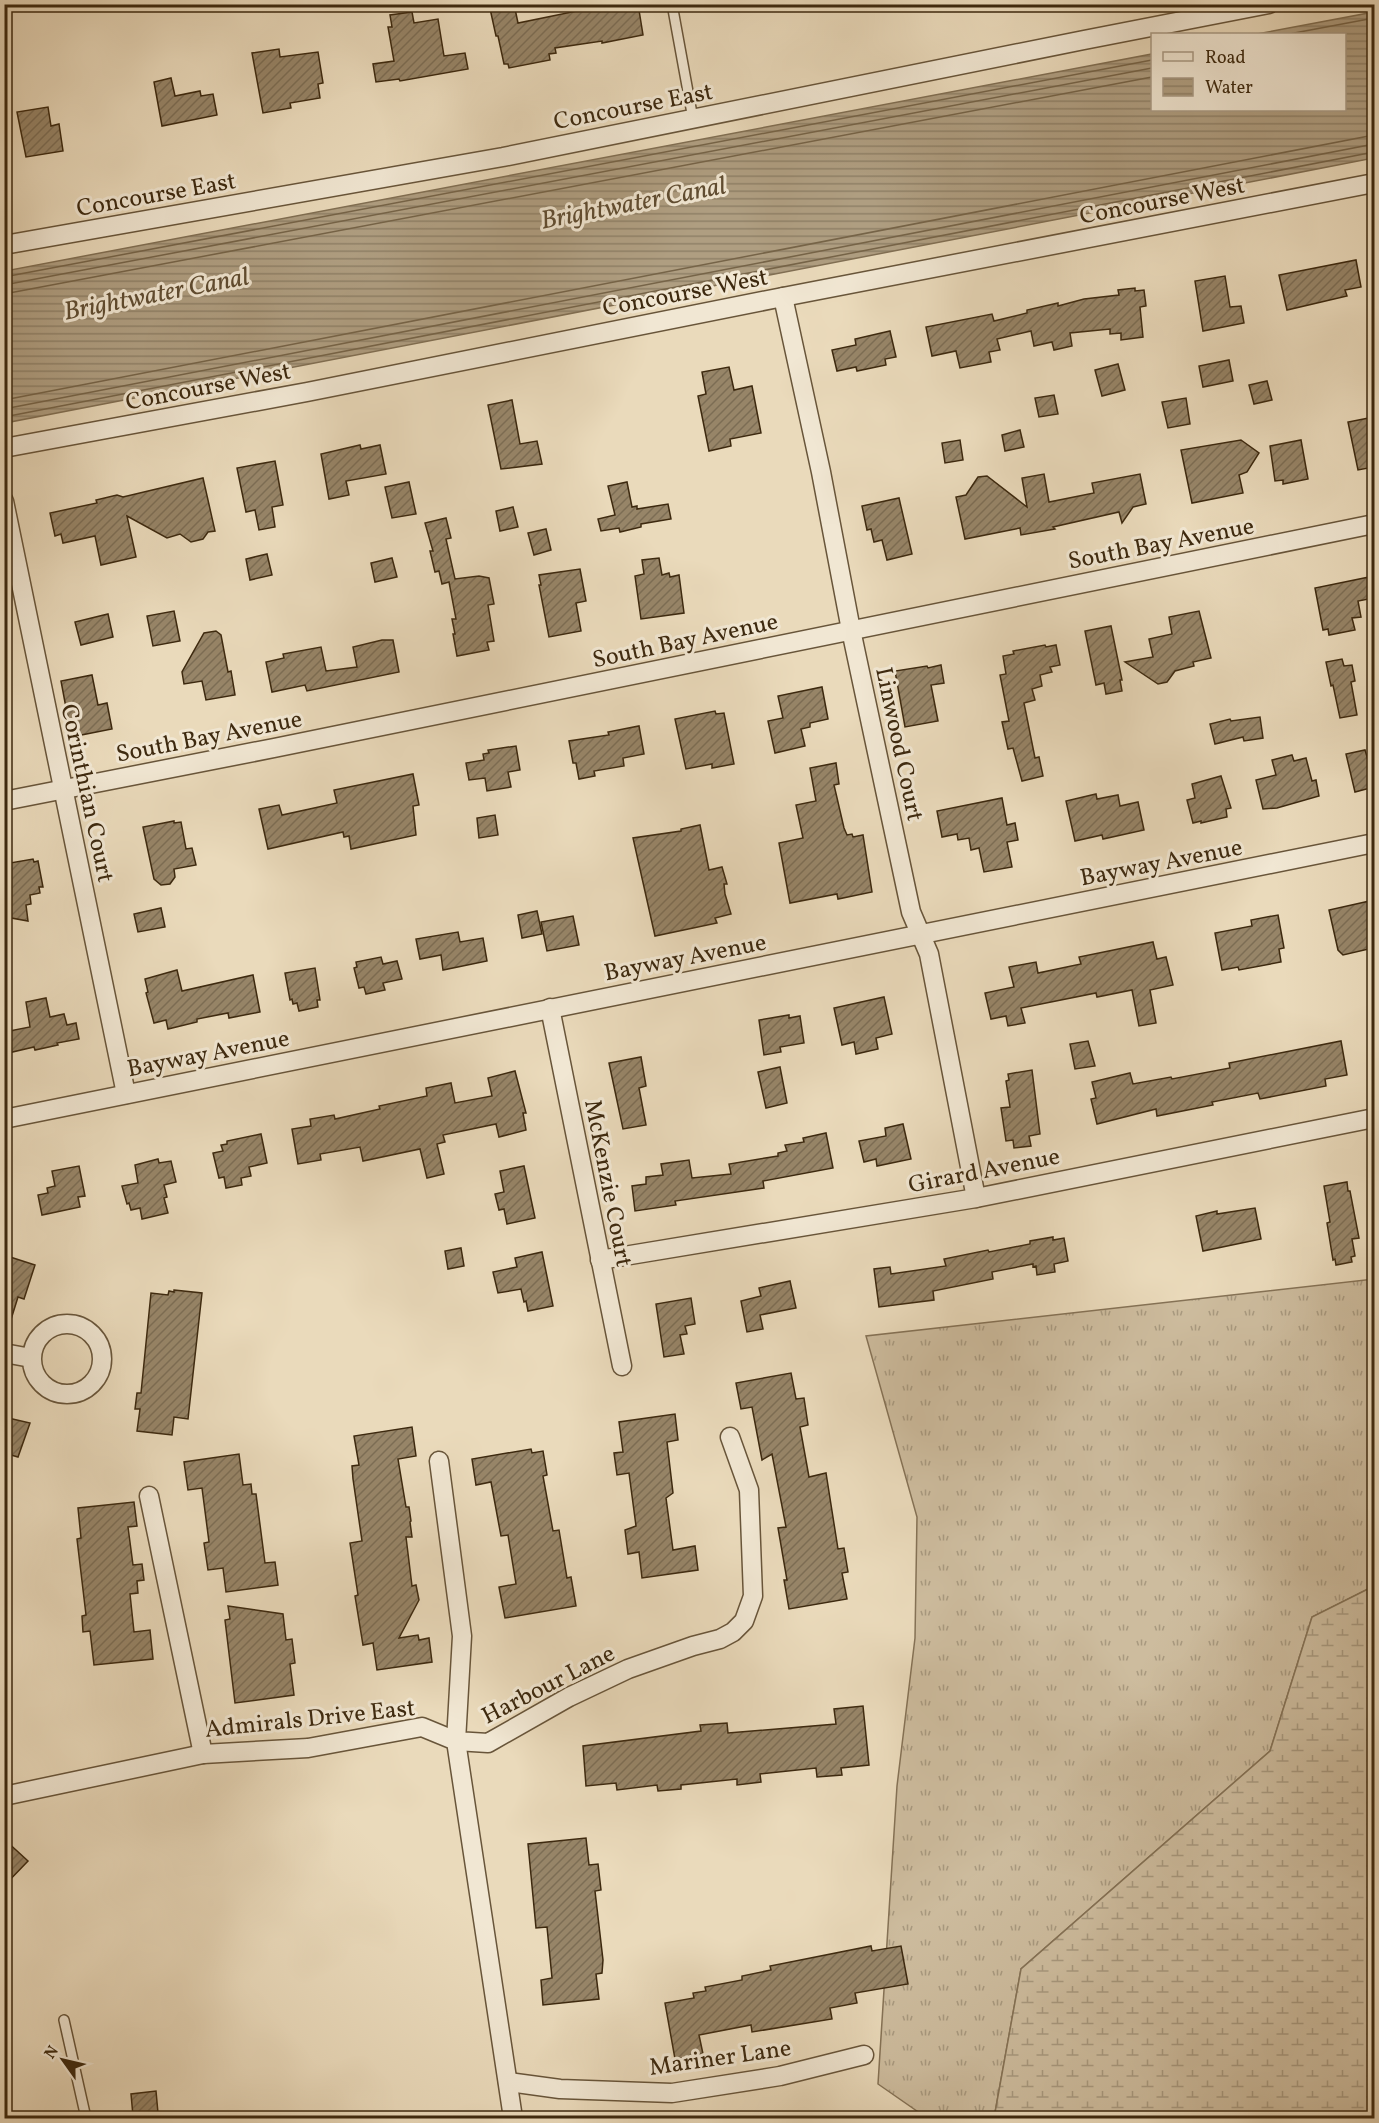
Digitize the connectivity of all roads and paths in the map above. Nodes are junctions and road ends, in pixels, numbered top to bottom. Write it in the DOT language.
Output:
graph roads {
  1 [pos="672,4"];
  2 [pos="1269,4"];
  3 [pos="693,118"];
  4 [pos="1374,183"];
  5 [pos="4,245"];
  6 [pos="783,297"];
  7 [pos="4,448"];
  8 [pos="4,501"];
  9 [pos="1374,524"];
  10 [pos="851,630"];
  11 [pos="62,789"];
  12 [pos="4,801"];
  13 [pos="1374,843"];
  14 [pos="921,935"];
  15 [pos="550,1008"];
  16 [pos="126,1094"];
  17 [pos="1374,1118"];
  18 [pos="4,1119"];
  19 [pos="976,1198"];
  20 [pos="600,1260"];
  21 [pos="4,1353"];
  22 [pos="32,1358"];
  23 [pos="622,1366"];
  24 [pos="730,1437"];
  25 [pos="439,1461"];
  26 [pos="149,1496"];
  27 [pos="456,1741"];
  28 [pos="203,1754"];
  29 [pos="4,1796"];
  30 [pos="64,2020"];
  31 [pos="864,2055"];
  32 [pos="508,2082"];
  33 [pos="86,2118"];
  34 [pos="513,2118"];
  1 -- 3 [label="lane"];
  2 -- 3 [label="street, Concourse East"];
  3 -- 5 [label="street, Concourse East"];
  4 -- 6 [label="street, Concourse West"];
  6 -- 7 [label="street, Concourse West"];
  6 -- 10 [label="street, Linwood Court"];
  8 -- 11 [label="street, Corinthian Court"];
  9 -- 10 [label="street, South Bay Avenue"];
  10 -- 11 [label="street, South Bay Avenue"];
  10 -- 14 [label="street, Linwood Court"];
  11 -- 12 [label="street, South Bay Avenue"];
  11 -- 16 [label="street, Corinthian Court"];
  13 -- 14 [label="street, Bayway Avenue"];
  14 -- 15 [label="street, Bayway Avenue"];
  14 -- 19 [label="street, Linwood Court"];
  15 -- 16 [label="street, Bayway Avenue"];
  15 -- 20 [label="street, McKenzie Court"];
  16 -- 18 [label="street, Bayway Avenue"];
  17 -- 19 [label="street, Girard Avenue"];
  19 -- 20 [label="street, Girard Avenue"];
  20 -- 23 [label="street, McKenzie Court"];
  21 -- 22 [label="street"];
  24 -- 27 [label="street, Harbour Lane"];
  25 -- 27 [label="street, Harbour Lane"];
  26 -- 28 [label="street"];
  27 -- 28 [label="street, Admirals Drive East"];
  27 -- 32 [label="street"];
  28 -- 29 [label="street, Admirals Drive East"];
  30 -- 33 [label="lane"];
  31 -- 32 [label="street, Mariner Lane"];
  32 -- 34 [label="street"];
}
